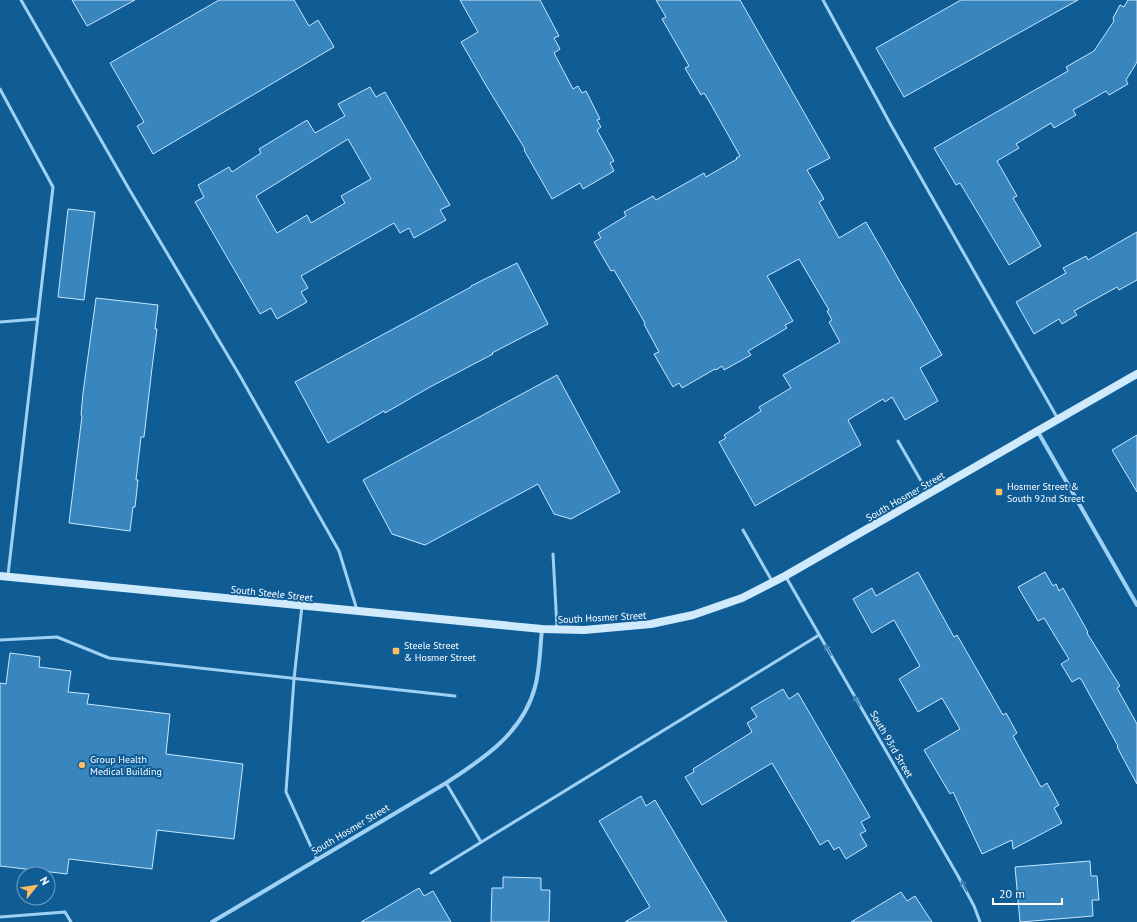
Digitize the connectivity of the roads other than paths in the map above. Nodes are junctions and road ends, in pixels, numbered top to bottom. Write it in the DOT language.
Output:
graph roads {
  1 [pos="21,0"];
  2 [pos="823,0"];
  3 [pos="0,89"];
  4 [pos="37,319"];
  5 [pos="0,322"];
  6 [pos="1137,374"];
  7 [pos="1058,420"];
  8 [pos="1038,432"];
  9 [pos="898,441"];
  10 [pos="929,494"];
  11 [pos="743,530"];
  12 [pos="553,554"];
  13 [pos="785,576"];
  14 [pos="4,577"];
  15 [pos="773,582"];
  16 [pos="1137,604"];
  17 [pos="302,606"];
  18 [pos="357,612"];
  19 [pos="542,630"];
  20 [pos="557,630"];
  21 [pos="819,635"];
  22 [pos="0,640"];
  23 [pos="294,679"];
  24 [pos="455,696"];
  25 [pos="446,784"];
  26 [pos="481,842"];
  27 [pos="317,860"];
  28 [pos="430,873"];
  29 [pos="0,917"];
  30 [pos="71,922"];
  31 [pos="212,922"];
  32 [pos="980,922"];
  1 -- 18 [label="lane"];
  2 -- 7 [label="lane"];
  3 -- 4 [label="lane"];
  4 -- 5 [label="lane"];
  4 -- 14 [label="lane"];
  6 -- 7 [label="main road, South Hosmer Street"];
  7 -- 8 [label="main road, South Hosmer Street"];
  8 -- 10 [label="main road, South Hosmer Street"];
  8 -- 16 [label="street"];
  9 -- 10 [label="lane"];
  10 -- 13 [label="main road, South Hosmer Street"];
  11 -- 15 [label="lane"];
  12 -- 20 [label="lane"];
  13 -- 15 [label="main road, South Hosmer Street"];
  13 -- 21 [label="lane, South 93rd Street"];
  14 -- 17 [label="main road, South Steele Street"];
  15 -- 20 [label="main road, South Hosmer Street"];
  17 -- 18 [label="main road, South Steele Street"];
  17 -- 23 [label="lane"];
  18 -- 19 [label="main road, South Steele Street"];
  19 -- 20 [label="main road, South Hosmer Street"];
  19 -- 25 [label="street, South Hosmer Street"];
  21 -- 26 [label="lane"];
  32 -- 21 [label="lane, South 93rd Street, one-way"];
  22 -- 23 [label="lane"];
  23 -- 24 [label="lane"];
  23 -- 27 [label="lane"];
  25 -- 26 [label="lane"];
  25 -- 27 [label="street, South Hosmer Street"];
  26 -- 28 [label="lane"];
  27 -- 31 [label="street, South Hosmer Street"];
  29 -- 30 [label="lane"];
}
